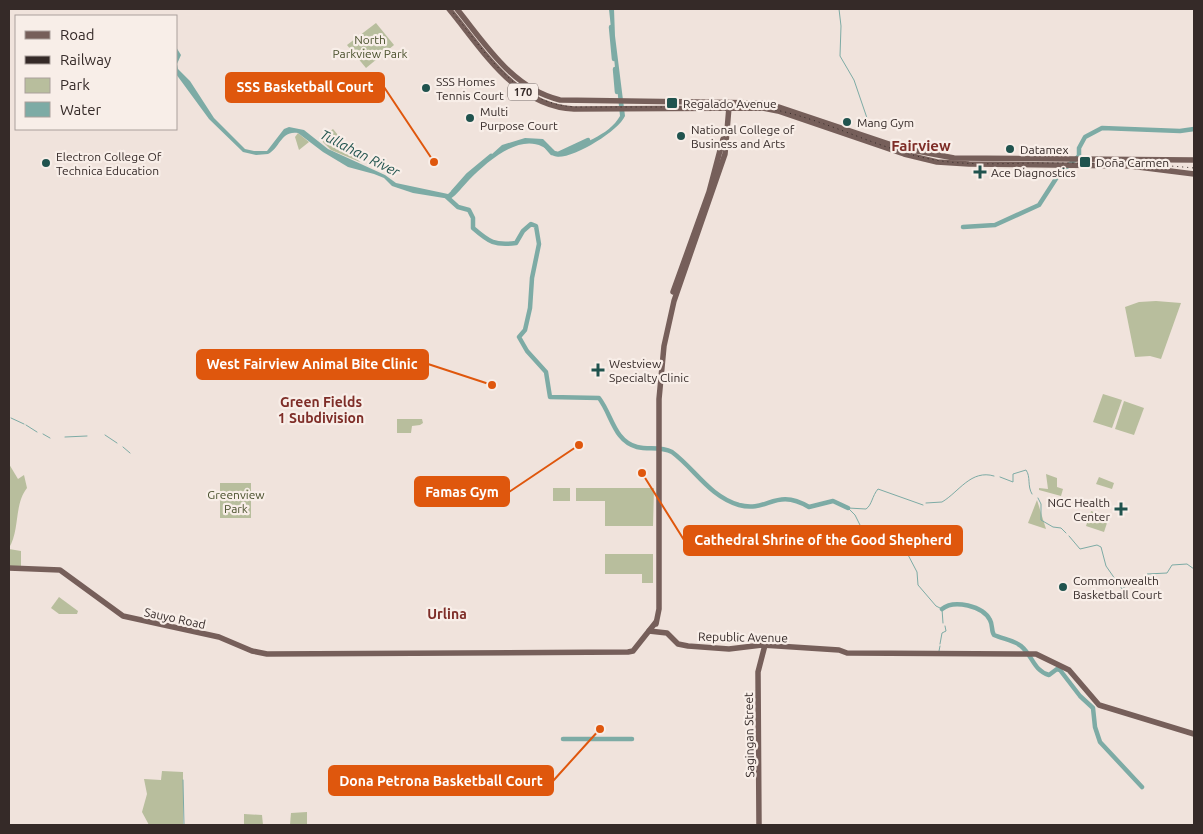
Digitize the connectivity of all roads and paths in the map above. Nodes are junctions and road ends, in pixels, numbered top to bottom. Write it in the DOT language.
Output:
graph roads {
  1 [pos="449,9"];
  2 [pos="458,9"];
  3 [pos="614,105"];
  4 [pos="727,105"];
  5 [pos="766,106"];
  6 [pos="1194,160"];
  7 [pos="1194,174"];
  8 [pos="9,568"];
  9 [pos="656,622"];
  10 [pos="649,631"];
  11 [pos="656,631"];
  12 [pos="765,645"];
  13 [pos="1194,734"];
  14 [pos="759,825"];
  1 -- 3 [label="main road, 170"];
  2 -- 3 [label="main road, 170"];
  3 -- 4 [label="main road, 170"];
  4 -- 5 [label="main road, 170"];
  4 -- 9 [label="main road"];
  5 -- 6 [label="main road, 170"];
  5 -- 7 [label="main road, 170"];
  8 -- 10 [label="main road, Sauyo Road"];
  9 -- 10 [label="main road"];
  9 -- 11 [label="main road"];
  10 -- 11 [label="main road, Republic Avenue"];
  11 -- 12 [label="main road, Republic Avenue"];
  12 -- 13 [label="main road, Republic Avenue"];
  12 -- 14 [label="main road, Sagingan Street"];
}
